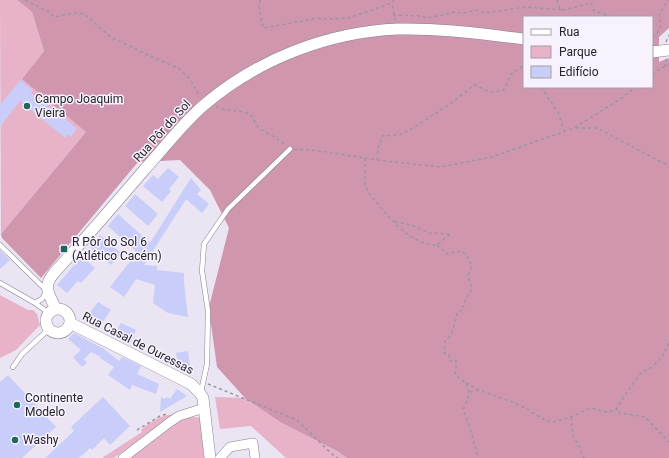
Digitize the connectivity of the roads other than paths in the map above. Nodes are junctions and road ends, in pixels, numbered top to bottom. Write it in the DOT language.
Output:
graph roads {
  1 [pos="523,39"];
  2 [pos="653,52"];
  3 [pos="668,53"];
  4 [pos="290,149"];
  5 [pos="0,245"];
  6 [pos="0,283"];
  7 [pos="47,289"];
  8 [pos="35,303"];
  9 [pos="52,311"];
  10 [pos="70,323"];
  11 [pos="50,329"];
  12 [pos="13,367"];
  13 [pos="200,393"];
  14 [pos="204,408"];
  15 [pos="123,458"];
  16 [pos="210,458"];
  17 [pos="220,458"];
  18 [pos="255,458"];
  1 -- 7 [label="street, Rua Pôr do Sol"];
  2 -- 3 [label="street"];
  4 -- 13 [label="lane"];
  5 -- 7 [label="lane"];
  6 -- 8 [label="lane"];
  7 -- 8 [label="lane"];
  7 -- 9 [label="street"];
  8 -- 9 [label="lane"];
  9 -- 10 [label="street"];
  9 -- 11 [label="street"];
  10 -- 11 [label="street"];
  10 -- 13 [label="street, Rua Casal de Ouressas"];
  11 -- 12 [label="lane"];
  13 -- 14 [label="street"];
  14 -- 15 [label="street"];
  14 -- 16 [label="street"];
  17 -- 18 [label="street"];
}
